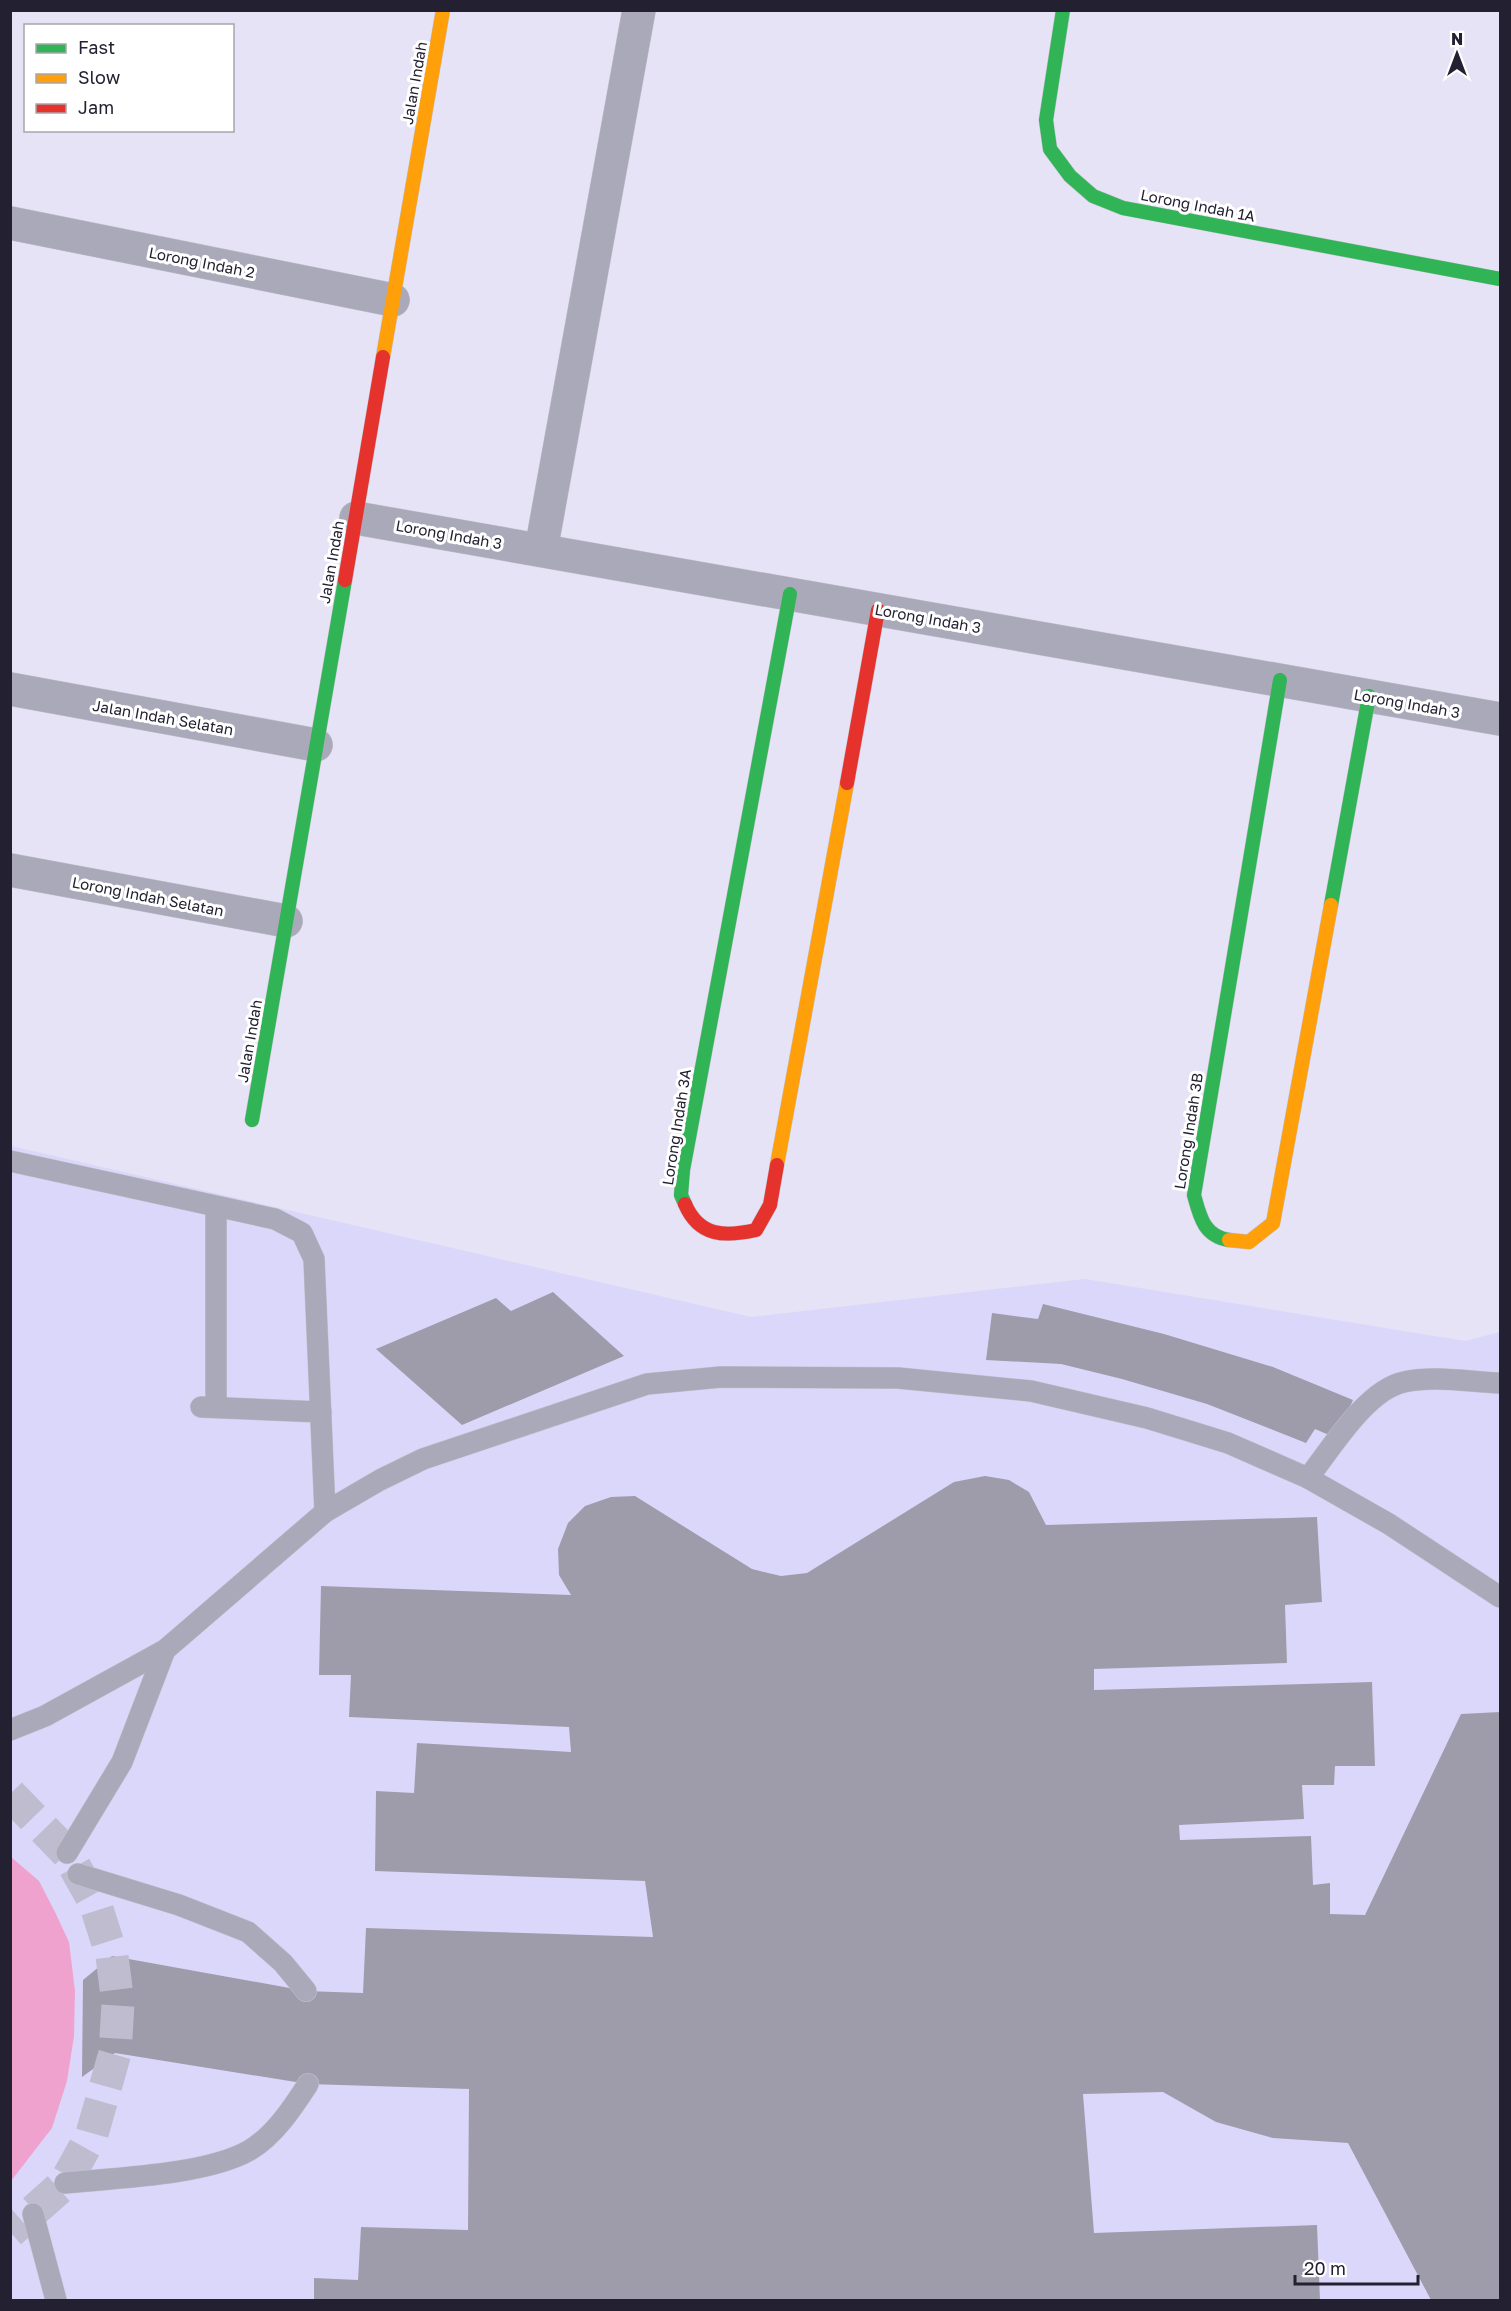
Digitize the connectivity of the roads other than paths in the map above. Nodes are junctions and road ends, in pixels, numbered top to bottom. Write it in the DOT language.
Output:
graph roads {
  1 [pos="443,10"];
  2 [pos="639,10"];
  3 [pos="1063,10"];
  4 [pos="10,223"];
  5 [pos="1500,279"];
  6 [pos="393,300"];
  7 [pos="356,518"];
  8 [pos="542,550"];
  9 [pos="790,594"];
  10 [pos="878,609"];
  11 [pos="1280,680"];
  12 [pos="10,689"];
  13 [pos="1369,696"];
  14 [pos="1500,719"];
  15 [pos="316,745"];
  16 [pos="10,870"];
  17 [pos="286,921"];
  18 [pos="252,1120"];
  19 [pos="10,1161"];
  20 [pos="216,1208"];
  21 [pos="1500,1383"];
  22 [pos="321,1412"];
  23 [pos="1308,1478"];
  24 [pos="325,1512"];
  25 [pos="1500,1597"];
  26 [pos="165,1650"];
  27 [pos="10,1730"];
  28 [pos="68,1854"];
  29 [pos="78,1874"];
  30 [pos="306,1990"];
  31 [pos="308,2084"];
  32 [pos="65,2183"];
  33 [pos="33,2214"];
  34 [pos="56,2301"];
  1 -- 6 [label="street, Jalan Indah"];
  2 -- 8 [label="street"];
  3 -- 5 [label="street, Lorong Indah 1A"];
  4 -- 6 [label="street, Lorong Indah 2"];
  6 -- 7 [label="street, Jalan Indah"];
  7 -- 8 [label="street, Lorong Indah 3"];
  7 -- 15 [label="street, Jalan Indah"];
  8 -- 9 [label="street, Lorong Indah 3"];
  9 -- 10 [label="street, Lorong Indah 3"];
  9 -- 10 [label="street, Lorong Indah 3A"];
  10 -- 11 [label="street, Lorong Indah 3"];
  11 -- 13 [label="street, Lorong Indah 3"];
  11 -- 13 [label="street, Lorong Indah 3B"];
  12 -- 15 [label="street, Jalan Indah Selatan"];
  13 -- 14 [label="street, Lorong Indah 3"];
  15 -- 17 [label="street, Jalan Indah"];
  16 -- 17 [label="street, Lorong Indah Selatan"];
  17 -- 18 [label="street, Jalan Indah"];
  19 -- 20 [label="lane"];
  20 -- 22 [label="lane"];
  20 -- 22 [label="lane"];
  21 -- 23 [label="lane"];
  22 -- 24 [label="lane"];
  23 -- 24 [label="lane"];
  23 -- 25 [label="lane"];
  24 -- 26 [label="lane"];
  26 -- 27 [label="lane"];
  26 -- 28 [label="lane"];
  29 -- 30 [label="lane"];
  31 -- 32 [label="lane"];
  33 -- 34 [label="lane"];
}
